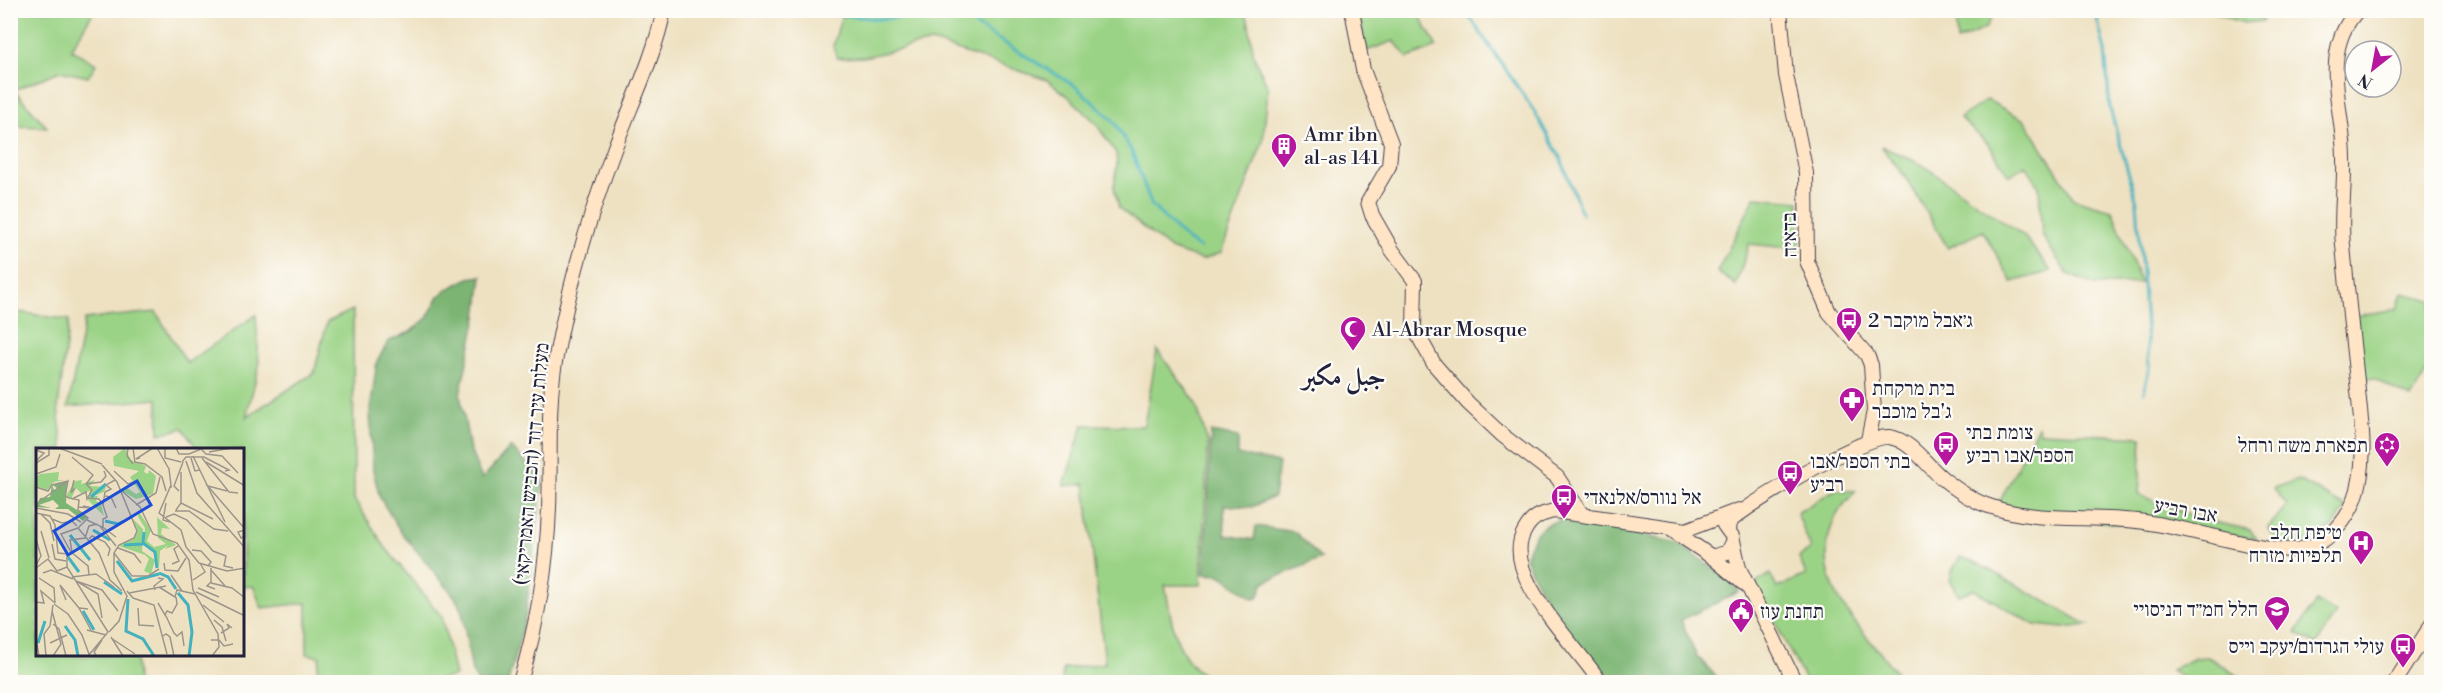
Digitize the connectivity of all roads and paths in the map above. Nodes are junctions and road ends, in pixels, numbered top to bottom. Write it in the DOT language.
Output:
graph roads {
  1 [pos="664,10"];
  2 [pos="1352,10"];
  3 [pos="1780,10"];
  4 [pos="2358,10"];
  5 [pos="1868,440"];
  6 [pos="1747,507"];
  7 [pos="1581,513"];
  8 [pos="1707,524"];
  9 [pos="1670,530"];
  10 [pos="1731,536"];
  11 [pos="1699,548"];
  12 [pos="1712,557"];
  13 [pos="1751,594"];
  14 [pos="2432,624"];
  15 [pos="519,682"];
  16 [pos="1600,682"];
  17 [pos="1795,682"];
  18 [pos="2395,682"];
  1 -- 15 [label="street, מעלות עיר דוד (הכביש האמריקאי)"];
  2 -- 7 [label="street"];
  3 -- 5 [label="street, בדאיה"];
  4 -- 5 [label="street, אבו רביע"];
  5 -- 6 [label="street, אבו רביע"];
  6 -- 8 [label="street, אבו רביע"];
  6 -- 10 [label="street, אבו רביע"];
  7 -- 9 [label="street"];
  7 -- 16 [label="street"];
  8 -- 9 [label="street, אבו רביע"];
  8 -- 10 [label="street"];
  8 -- 11 [label="street"];
  9 -- 11 [label="street"];
  10 -- 12 [label="street"];
  10 -- 13 [label="street"];
  11 -- 12 [label="street"];
  12 -- 13 [label="street"];
  13 -- 17 [label="street"];
  14 -- 18 [label="street"];
}
